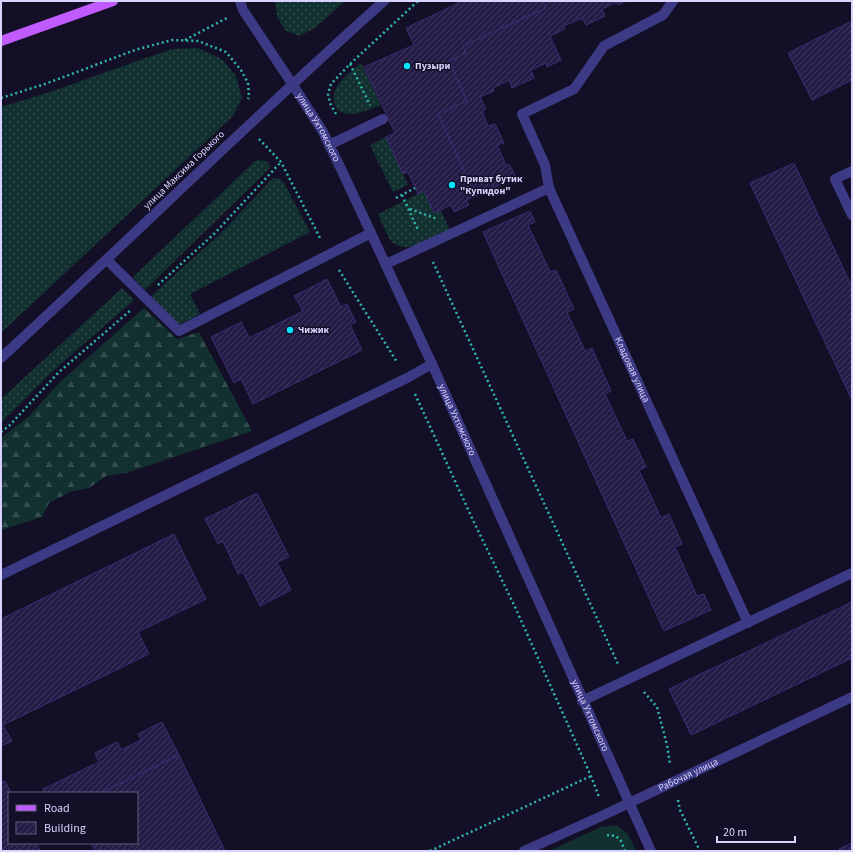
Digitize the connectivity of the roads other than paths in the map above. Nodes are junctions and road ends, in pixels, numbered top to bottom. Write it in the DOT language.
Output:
graph roads {
  1 [pos="113,1"];
  2 [pos="384,1"];
  3 [pos="673,1"];
  4 [pos="242,5"];
  5 [pos="1,41"];
  6 [pos="293,85"];
  7 [pos="380,120"];
  8 [pos="329,145"];
  9 [pos="852,171"];
  10 [pos="549,188"];
  11 [pos="852,215"];
  12 [pos="371,233"];
  13 [pos="107,260"];
  14 [pos="386,264"];
  15 [pos="1,358"];
  16 [pos="432,364"];
  17 [pos="852,574"];
  18 [pos="1,575"];
  19 [pos="748,623"];
  20 [pos="852,697"];
  21 [pos="582,700"];
  22 [pos="628,803"];
  23 [pos="524,851"];
  24 [pos="651,851"];
  1 -- 5 [label="main road"];
  2 -- 6 [label="street, улица Максима Горького"];
  3 -- 10 [label="street, Кладовая улица"];
  4 -- 6 [label="street, улица Ухтомского"];
  6 -- 8 [label="street, улица Ухтомского"];
  6 -- 13 [label="street, улица Максима Горького"];
  7 -- 8 [label="street"];
  8 -- 12 [label="street, улица Ухтомского"];
  9 -- 11 [label="street"];
  10 -- 14 [label="street"];
  10 -- 19 [label="street, Кладовая улица"];
  12 -- 13 [label="street"];
  12 -- 14 [label="street, улица Ухтомского"];
  13 -- 15 [label="street, улица Максима Горького"];
  14 -- 16 [label="street, улица Ухтомского"];
  16 -- 18 [label="street"];
  16 -- 21 [label="street, улица Ухтомского"];
  17 -- 19 [label="street"];
  19 -- 21 [label="street"];
  20 -- 22 [label="street, Рабочая улица"];
  21 -- 22 [label="street, улица Ухтомского"];
  22 -- 23 [label="street, Рабочая улица"];
  22 -- 24 [label="street, улица Ухтомского"];
}
